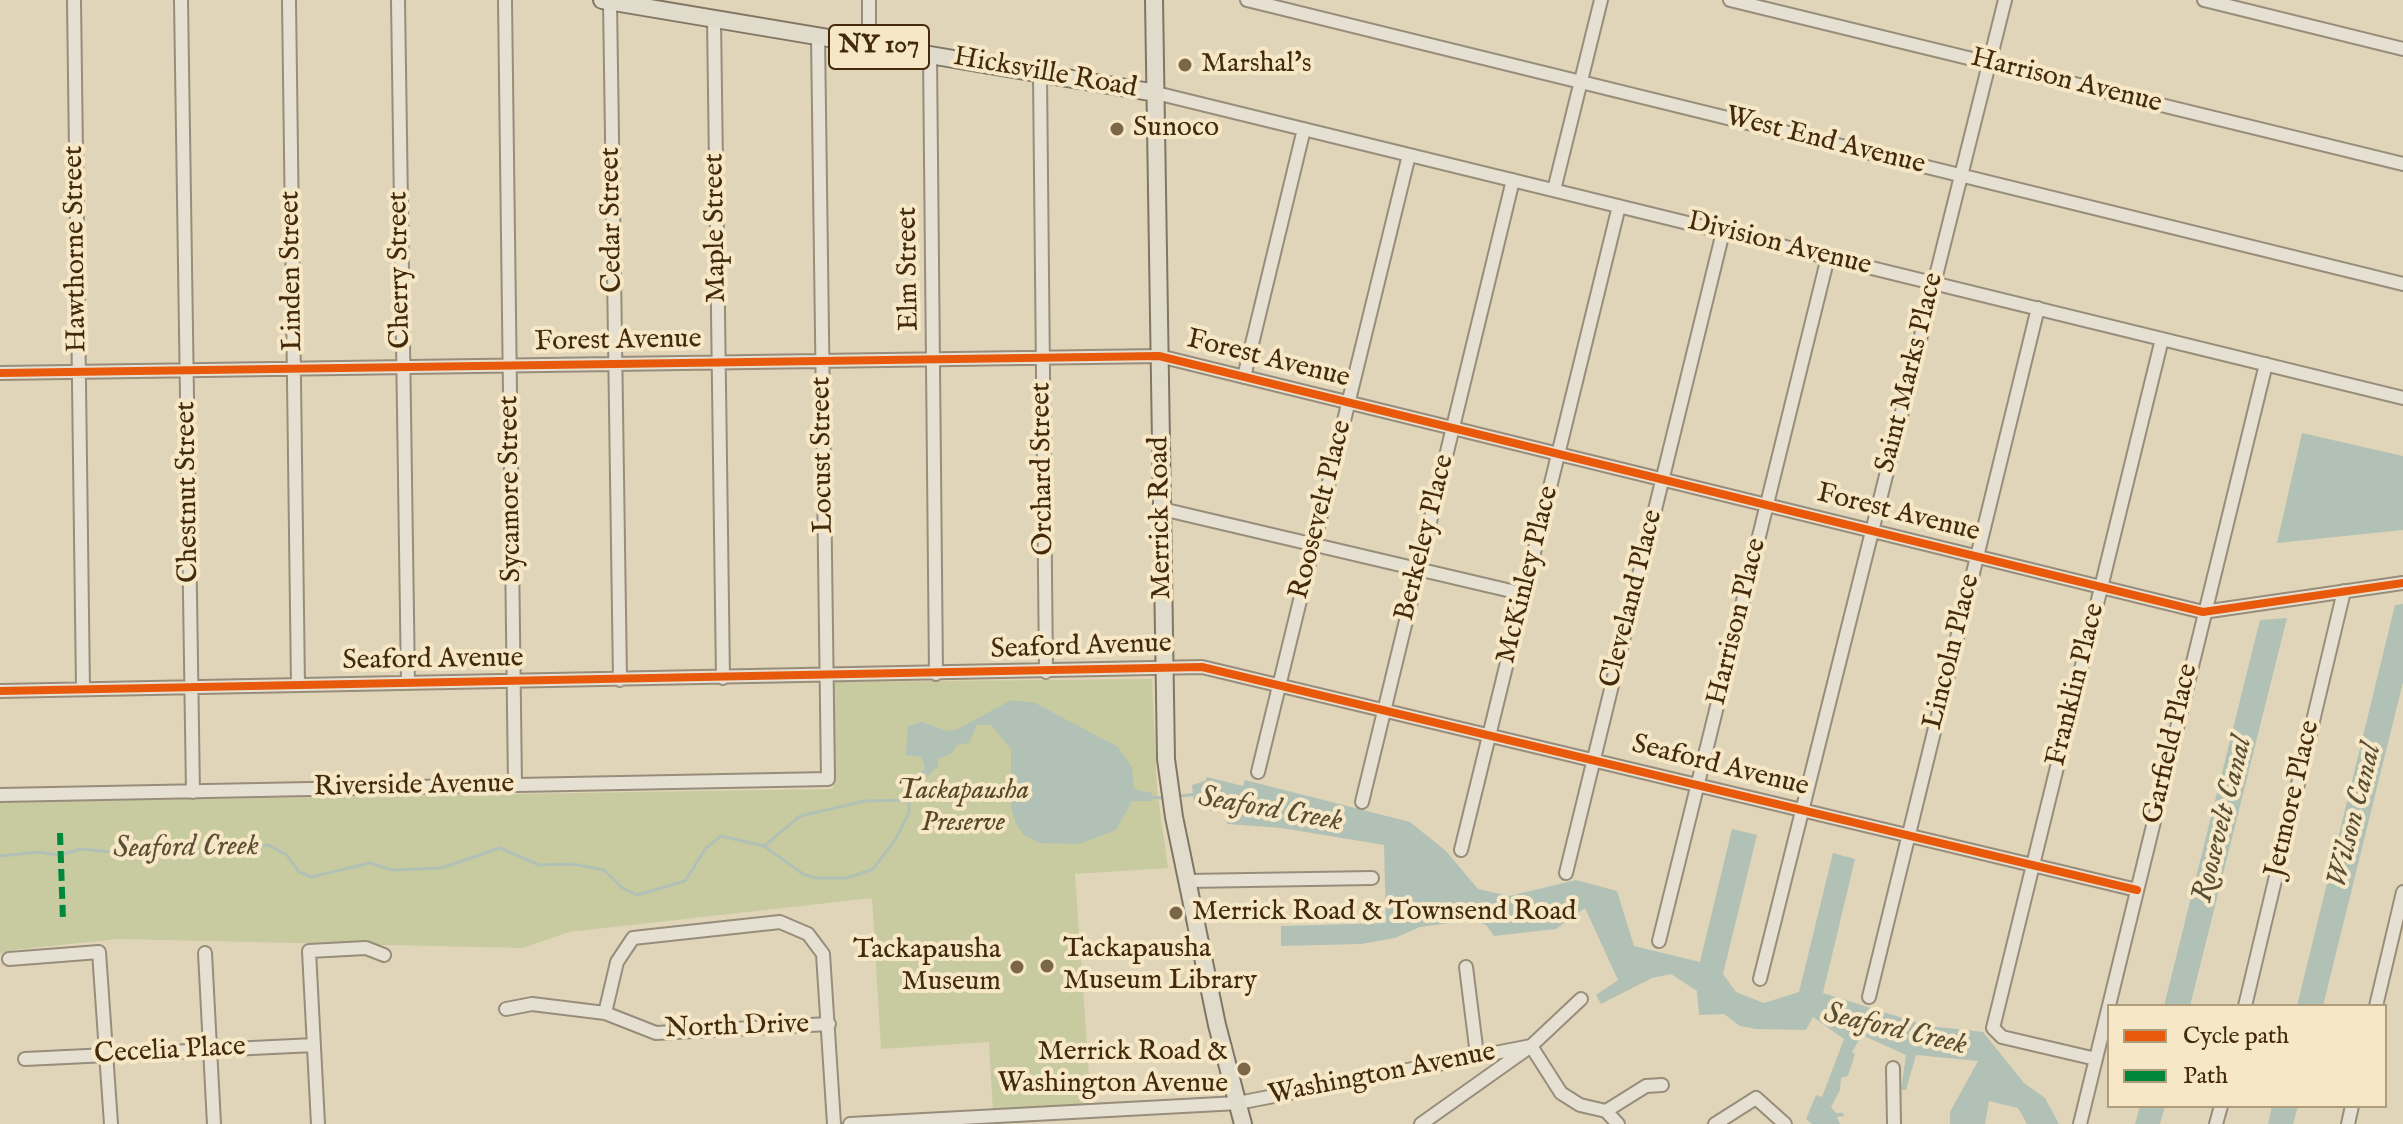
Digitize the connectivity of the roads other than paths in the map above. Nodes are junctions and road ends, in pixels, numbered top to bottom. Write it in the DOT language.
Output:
graph roads {
  1 [pos="74,0"];
  2 [pos="181,0"];
  3 [pos="289,0"];
  4 [pos="398,0"];
  5 [pos="505,0"];
  6 [pos="869,0"];
  7 [pos="1154,0"];
  8 [pos="1247,0"];
  9 [pos="1601,0"];
  10 [pos="1730,0"];
  11 [pos="2005,0"];
  12 [pos="2204,0"];
  13 [pos="606,1"];
  14 [pos="631,2"];
  15 [pos="714,19"];
  16 [pos="818,36"];
  17 [pos="869,45"];
  18 [pos="2403,49"];
  19 [pos="930,55"];
  20 [pos="1989,63"];
  21 [pos="1040,74"];
  22 [pos="1580,82"];
  23 [pos="1156,93"];
  24 [pos="1304,129"];
  25 [pos="1409,155"];
  26 [pos="2403,164"];
  27 [pos="1961,175"];
  28 [pos="1513,180"];
  29 [pos="1554,190"];
  30 [pos="1619,206"];
  31 [pos="1723,232"];
  32 [pos="1828,257"];
  33 [pos="1934,283"];
  34 [pos="2403,284"];
  35 [pos="2038,308"];
  36 [pos="2162,339"];
  37 [pos="1159,356"];
  38 [pos="1043,357"];
  39 [pos="933,359"];
  40 [pos="823,361"];
  41 [pos="719,362"];
  42 [pos="616,364"];
  43 [pos="2266,364"];
  44 [pos="510,365"];
  45 [pos="402,367"];
  46 [pos="294,369"];
  47 [pos="187,370"];
  48 [pos="79,372"];
  49 [pos="0,373"];
  50 [pos="1244,377"];
  51 [pos="2403,398"];
  52 [pos="1349,402"];
  53 [pos="1453,428"];
  54 [pos="1558,454"];
  55 [pos="1662,479"];
  56 [pos="1767,505"];
  57 [pos="1162,509"];
  58 [pos="1872,530"];
  59 [pos="1314,543"];
  60 [pos="1977,556"];
  61 [pos="1418,568"];
  62 [pos="2403,583"];
  63 [pos="2101,587"];
  64 [pos="2344,591"];
  65 [pos="1524,594"];
  66 [pos="2203,612"];
  67 [pos="1164,669"];
  68 [pos="1046,672"];
  69 [pos="936,674"];
  70 [pos="827,676"];
  71 [pos="723,678"];
  72 [pos="620,680"];
  73 [pos="515,682"];
  74 [pos="408,683"];
  75 [pos="1280,684"];
  76 [pos="298,685"];
  77 [pos="192,687"];
  78 [pos="83,689"];
  79 [pos="0,691"];
  80 [pos="1384,709"];
  81 [pos="1490,734"];
  82 [pos="1594,759"];
  83 [pos="1258,772"];
  84 [pos="828,779"];
  85 [pos="1698,784"];
  86 [pos="515,785"];
  87 [pos="193,792"];
  88 [pos="0,795"];
  89 [pos="1362,802"];
  90 [pos="1802,809"];
  91 [pos="1908,835"];
  92 [pos="1461,850"];
  93 [pos="2032,865"];
  94 [pos="1566,873"];
  95 [pos="1372,878"];
  96 [pos="1187,881"];
  97 [pos="2137,890"];
  98 [pos="2403,892"];
  99 [pos="1659,941"];
  100 [pos="205,953"];
  101 [pos="384,955"];
  102 [pos="9,959"];
  103 [pos="1466,967"];
  104 [pos="1760,979"];
  105 [pos="1869,997"];
  106 [pos="1581,999"];
  107 [pos="2109,1004"];
  108 [pos="2245,1004"];
  109 [pos="2376,1004"];
  110 [pos="506,1009"];
  111 [pos="605,1013"];
  112 [pos="2107,1014"];
  113 [pos="829,1024"];
  114 [pos="314,1045"];
  115 [pos="1531,1046"];
  116 [pos="211,1050"];
  117 [pos="106,1055"];
  118 [pos="1477,1055"];
  119 [pos="25,1059"];
  120 [pos="2096,1059"];
  121 [pos="1893,1068"];
  122 [pos="1662,1085"];
  123 [pos="1238,1103"];
  124 [pos="1606,1111"];
  125 [pos="1011,1120"];
  126 [pos="111,1124"];
  127 [pos="214,1124"];
  128 [pos="318,1124"];
  129 [pos="834,1124"];
  130 [pos="850,1124"];
  131 [pos="1243,1124"];
  132 [pos="1421,1124"];
  133 [pos="1618,1124"];
  134 [pos="1715,1124"];
  135 [pos="1785,1124"];
  136 [pos="1894,1124"];
  137 [pos="2080,1124"];
  1 -- 48 [label="street, Hawthorne Street"];
  2 -- 47 [label="street, Chestnut Street"];
  3 -- 46 [label="street, Linden Street"];
  4 -- 45 [label="street, Cherry Street"];
  5 -- 44 [label="street, Sycamore Street"];
  6 -- 17 [label="street"];
  7 -- 23 [label="main road, Merrick Road"];
  8 -- 22 [label="street, West End Avenue"];
  9 -- 22 [label="street"];
  10 -- 20 [label="street, Harrison Avenue"];
  11 -- 20 [label="street, Saint Marks Place"];
  12 -- 18 [label="street"];
  13 -- 14 [label="main road, Hicksville Road / NY 107"];
  13 -- 42 [label="street, Cedar Street"];
  14 -- 15 [label="main road, Hicksville Road / NY 107"];
  15 -- 16 [label="main road, Hicksville Road / NY 107"];
  15 -- 41 [label="street, Maple Street"];
  16 -- 17 [label="main road, Hicksville Road / NY 107"];
  16 -- 40 [label="street, Locust Street"];
  17 -- 19 [label="main road, Hicksville Road / NY 107"];
  19 -- 21 [label="main road, Hicksville Road / NY 107"];
  19 -- 39 [label="street, Elm Street"];
  20 -- 26 [label="street, Harrison Avenue"];
  20 -- 27 [label="street, Saint Marks Place"];
  21 -- 23 [label="main road, Hicksville Road / NY 107"];
  21 -- 38 [label="street, Orchard Street"];
  22 -- 27 [label="street, West End Avenue"];
  22 -- 29 [label="street"];
  23 -- 24 [label="street, Division Avenue"];
  23 -- 37 [label="main road, Merrick Road"];
  24 -- 25 [label="street, Division Avenue"];
  24 -- 50 [label="street"];
  25 -- 28 [label="street, Division Avenue"];
  25 -- 52 [label="street, Roosevelt Place"];
  27 -- 33 [label="street, Saint Marks Place"];
  27 -- 34 [label="street, West End Avenue"];
  28 -- 29 [label="street, Division Avenue"];
  28 -- 53 [label="street, Berkeley Place"];
  29 -- 30 [label="street, Division Avenue"];
  30 -- 31 [label="street, Division Avenue"];
  30 -- 54 [label="street, McKinley Place"];
  31 -- 32 [label="street, Division Avenue"];
  31 -- 55 [label="street, Cleveland Place"];
  32 -- 33 [label="street, Division Avenue"];
  32 -- 56 [label="street, Harrison Place"];
  33 -- 35 [label="street, Division Avenue"];
  33 -- 58 [label="street, Saint Marks Place"];
  35 -- 36 [label="street, Division Avenue"];
  35 -- 60 [label="street, Lincoln Place"];
  36 -- 43 [label="street, Division Avenue"];
  36 -- 63 [label="street, Franklin Place"];
  37 -- 38 [label="street, Forest Avenue"];
  37 -- 50 [label="street, Forest Avenue"];
  37 -- 57 [label="main road, Merrick Road"];
  38 -- 39 [label="street, Forest Avenue"];
  38 -- 68 [label="street, Orchard Street"];
  39 -- 40 [label="street, Forest Avenue"];
  39 -- 69 [label="street, Elm Street"];
  40 -- 41 [label="street, Forest Avenue"];
  40 -- 70 [label="street, Locust Street"];
  41 -- 42 [label="street, Forest Avenue"];
  41 -- 71 [label="street, Maple Street"];
  42 -- 44 [label="street, Forest Avenue"];
  42 -- 72 [label="street, Cedar Street"];
  43 -- 51 [label="street, Division Avenue"];
  43 -- 66 [label="street, Garfield Place"];
  44 -- 45 [label="street, Forest Avenue"];
  44 -- 73 [label="street, Sycamore Street"];
  45 -- 46 [label="street, Forest Avenue"];
  45 -- 74 [label="street, Cherry Street"];
  46 -- 47 [label="street, Forest Avenue"];
  46 -- 76 [label="street, Linden Street"];
  47 -- 48 [label="street, Forest Avenue"];
  47 -- 77 [label="street, Chestnut Street"];
  48 -- 49 [label="street, Forest Avenue"];
  48 -- 78 [label="street, Hawthorne Street"];
  50 -- 52 [label="street, Forest Avenue"];
  52 -- 53 [label="street, Forest Avenue"];
  52 -- 59 [label="street, Roosevelt Place"];
  53 -- 54 [label="street, Forest Avenue"];
  53 -- 61 [label="street, Berkeley Place"];
  54 -- 55 [label="street, Forest Avenue"];
  54 -- 65 [label="street, McKinley Place"];
  55 -- 56 [label="street, Forest Avenue"];
  55 -- 82 [label="street, Cleveland Place"];
  56 -- 58 [label="street, Forest Avenue"];
  56 -- 85 [label="street, Harrison Place"];
  57 -- 59 [label="street"];
  57 -- 67 [label="main road, Merrick Road"];
  58 -- 60 [label="street, Forest Avenue"];
  58 -- 90 [label="street, Saint Marks Place"];
  59 -- 61 [label="street"];
  59 -- 75 [label="street, Roosevelt Place"];
  60 -- 63 [label="street, Forest Avenue"];
  60 -- 91 [label="street, Lincoln Place"];
  61 -- 65 [label="street"];
  61 -- 80 [label="street, Berkeley Place"];
  62 -- 64 [label="street, Forest Avenue"];
  63 -- 66 [label="street, Forest Avenue"];
  63 -- 93 [label="street, Franklin Place"];
  64 -- 66 [label="street, Forest Avenue"];
  64 -- 108 [label="street, Jetmore Place"];
  65 -- 81 [label="street, McKinley Place"];
  66 -- 97 [label="street, Garfield Place"];
  67 -- 68 [label="street, Seaford Avenue"];
  67 -- 75 [label="street, Seaford Avenue"];
  67 -- 96 [label="main road, Merrick Road"];
  68 -- 69 [label="street, Seaford Avenue"];
  69 -- 70 [label="street, Seaford Avenue"];
  70 -- 71 [label="street, Seaford Avenue"];
  70 -- 84 [label="street, Locust Street"];
  71 -- 72 [label="street, Seaford Avenue"];
  72 -- 73 [label="street, Seaford Avenue"];
  73 -- 74 [label="street, Seaford Avenue"];
  73 -- 86 [label="street, Sycamore Street"];
  74 -- 76 [label="street, Seaford Avenue"];
  75 -- 80 [label="street, Seaford Avenue"];
  75 -- 83 [label="street, Roosevelt Place"];
  76 -- 77 [label="street, Seaford Avenue"];
  77 -- 78 [label="street, Seaford Avenue"];
  77 -- 87 [label="street, Chestnut Street"];
  78 -- 79 [label="street, Seaford Avenue"];
  80 -- 81 [label="street, Seaford Avenue"];
  80 -- 89 [label="street, Berkeley Place"];
  81 -- 82 [label="street, Seaford Avenue"];
  81 -- 92 [label="street, McKinley Place"];
  82 -- 85 [label="street, Seaford Avenue"];
  82 -- 94 [label="street, Cleveland Place"];
  84 -- 86 [label="street, Riverside Avenue"];
  85 -- 90 [label="street, Seaford Avenue"];
  85 -- 99 [label="street, Harrison Place"];
  86 -- 87 [label="street, Riverside Avenue"];
  87 -- 88 [label="street, Riverside Avenue"];
  90 -- 91 [label="street, Seaford Avenue"];
  90 -- 104 [label="street, Saint Marks Place"];
  91 -- 93 [label="street, Seaford Avenue"];
  91 -- 105 [label="street, Lincoln Place"];
  93 -- 97 [label="street, Seaford Avenue"];
  93 -- 120 [label="street, Franklin Place"];
  95 -- 96 [label="street"];
  96 -- 123 [label="main road, Merrick Road"];
  97 -- 107 [label="street, Garfield Place"];
  98 -- 109 [label="street"];
  100 -- 116 [label="street"];
  101 -- 114 [label="street"];
  102 -- 117 [label="street"];
  103 -- 118 [label="street"];
  106 -- 115 [label="street"];
  110 -- 111 [label="street, North Drive"];
  111 -- 113 [label="street, North Drive"];
  111 -- 113 [label="street"];
  112 -- 120 [label="street, Garfield Place"];
  113 -- 129 [label="street"];
  114 -- 116 [label="street, Cecelia Place"];
  114 -- 128 [label="street"];
  115 -- 118 [label="street, Washington Avenue"];
  115 -- 124 [label="street"];
  115 -- 132 [label="street"];
  116 -- 117 [label="street, Cecelia Place"];
  116 -- 127 [label="street"];
  117 -- 119 [label="street, Cecelia Place"];
  117 -- 126 [label="street"];
  118 -- 123 [label="street, Washington Avenue"];
  120 -- 137 [label="street, Garfield Place"];
  121 -- 136 [label="street"];
  122 -- 124 [label="street"];
  123 -- 125 [label="street, Washington Avenue"];
  123 -- 131 [label="main road, Merrick Road"];
  124 -- 133 [label="street"];
  125 -- 130 [label="street, Washington Avenue"];
  134 -- 135 [label="street"];
}
